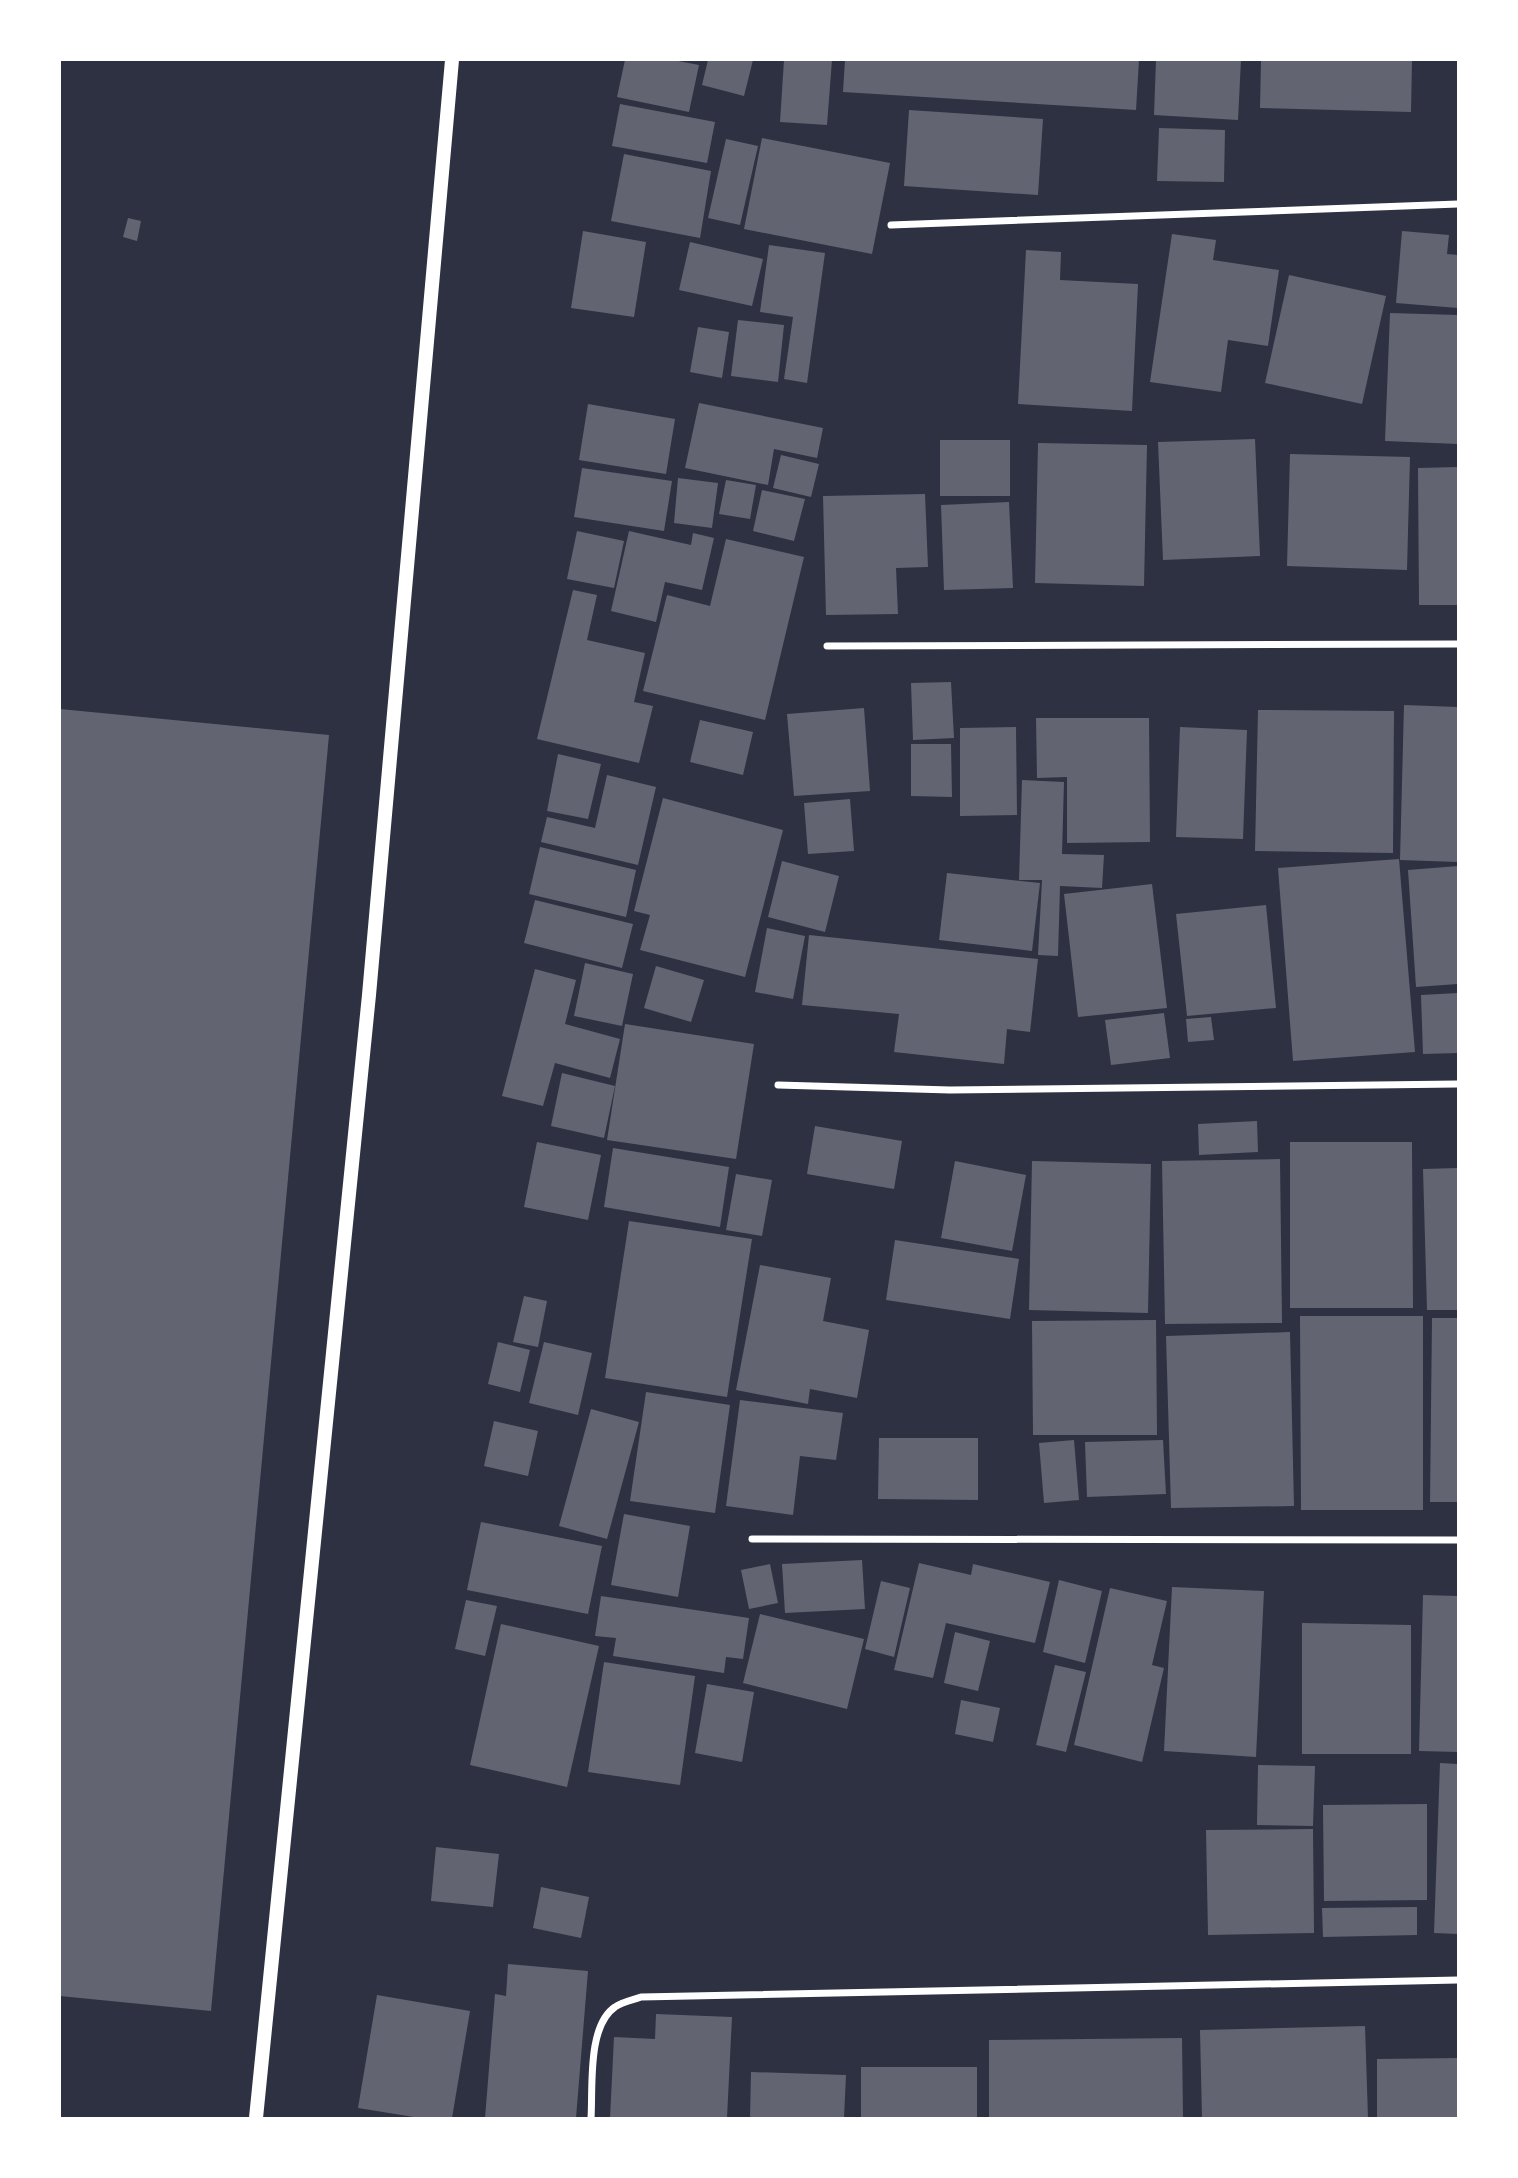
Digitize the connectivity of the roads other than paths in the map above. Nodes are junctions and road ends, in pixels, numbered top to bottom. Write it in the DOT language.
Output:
graph roads {
  1 [pos="452,60"];
  2 [pos="1458,204"];
  3 [pos="891,225"];
  4 [pos="1458,644"];
  5 [pos="827,646"];
  6 [pos="1458,1084"];
  7 [pos="778,1085"];
  8 [pos="752,1539"];
  9 [pos="1458,1540"];
  10 [pos="1458,1980"];
  11 [pos="256,2119"];
  12 [pos="592,2119"];
  1 -- 11 [label="main road"];
  2 -- 3 [label="street"];
  4 -- 5 [label="street"];
  6 -- 7 [label="street"];
  8 -- 9 [label="street"];
  10 -- 12 [label="street"];
}
